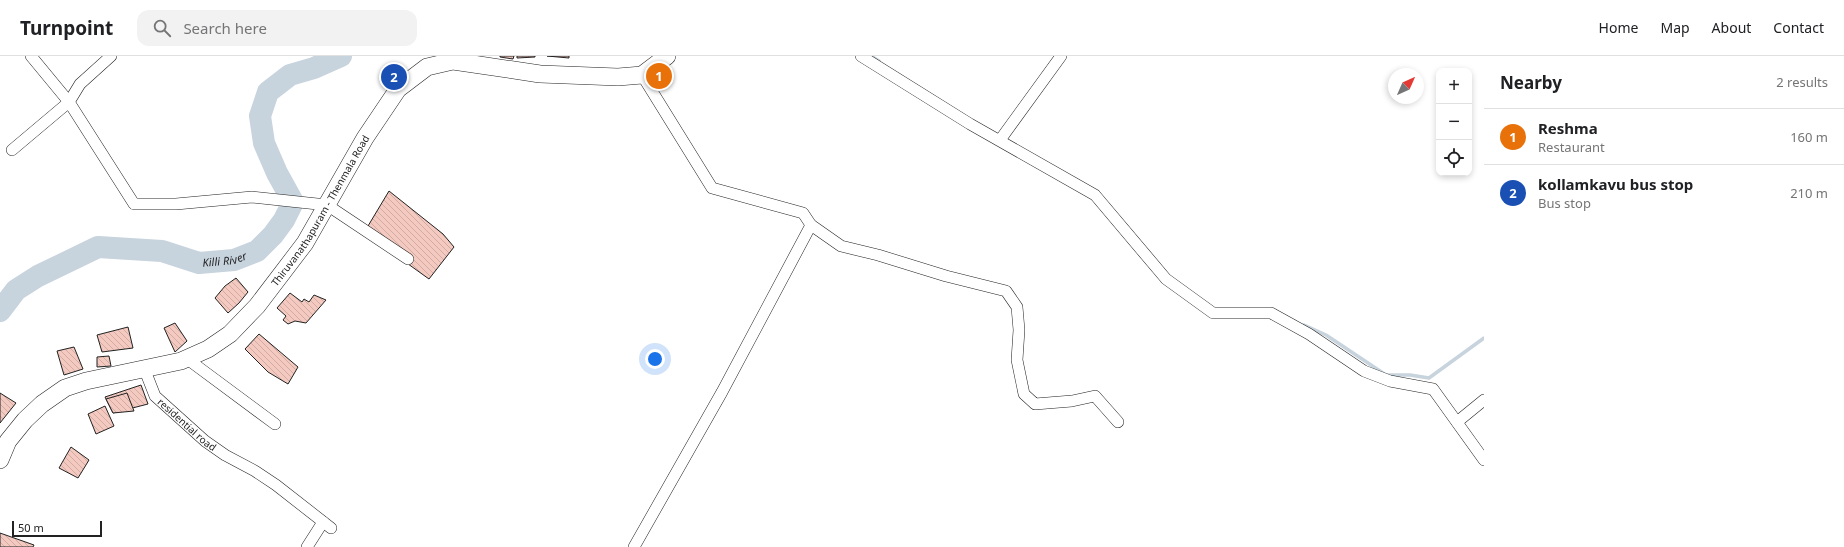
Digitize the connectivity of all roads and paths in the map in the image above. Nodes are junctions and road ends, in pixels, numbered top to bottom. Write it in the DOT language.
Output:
graph roads {
  1 [pos="31,56"];
  2 [pos="111,56"];
  3 [pos="667,56"];
  4 [pos="861,56"];
  5 [pos="1062,56"];
  6 [pos="441,59"];
  7 [pos="642,75"];
  8 [pos="69,102"];
  9 [pos="1000,140"];
  10 [pos="12,150"];
  11 [pos="326,205"];
  12 [pos="811,226"];
  13 [pos="408,259"];
  14 [pos="186,358"];
  15 [pos="144,368"];
  16 [pos="1484,400"];
  17 [pos="1118,422"];
  18 [pos="1457,422"];
  19 [pos="275,424"];
  20 [pos="0,460"];
  21 [pos="1484,460"];
  22 [pos="307,547"];
  23 [pos="634,547"];
  1 -- 8 [label="street"];
  2 -- 8 [label="street"];
  3 -- 7 [label="main road"];
  4 -- 9 [label="street"];
  5 -- 9 [label="street"];
  6 -- 7 [label="main road, Thiruvanathapuram - Thenmala Road"];
  6 -- 11 [label="main road, Thiruvanathapuram - Thenmala Road"];
  7 -- 12 [label="street"];
  8 -- 10 [label="street"];
  8 -- 11 [label="street"];
  9 -- 18 [label="street"];
  11 -- 13 [label="street"];
  11 -- 14 [label="main road, Thiruvanathapuram - Thenmala Road"];
  12 -- 17 [label="street"];
  12 -- 23 [label="street"];
  14 -- 15 [label="main road, Thiruvanathapuram - Thenmala Road"];
  14 -- 19 [label="street"];
  15 -- 20 [label="main road, Thiruvanathapuram - Thenmala Road"];
  15 -- 22 [label="street, residential road"];
  16 -- 18 [label="street"];
  18 -- 21 [label="street"];
}
